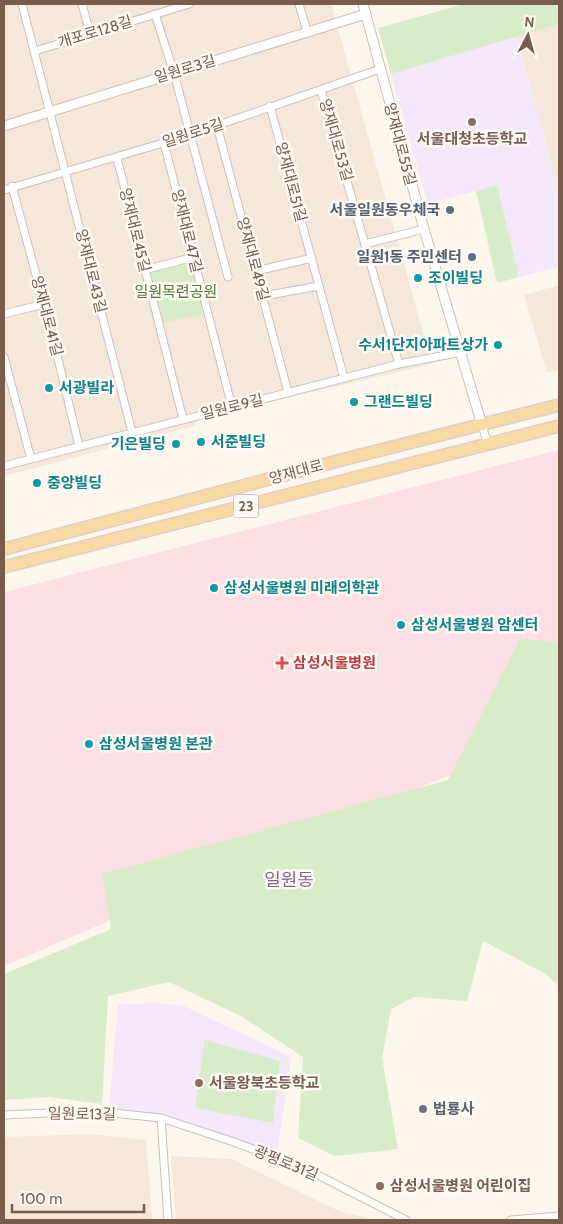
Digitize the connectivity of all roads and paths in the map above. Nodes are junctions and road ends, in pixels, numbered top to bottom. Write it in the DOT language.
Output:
graph roads {
  1 [pos="22,4"];
  2 [pos="82,4"];
  3 [pos="189,4"];
  4 [pos="299,4"];
  5 [pos="363,4"];
  6 [pos="155,14"];
  7 [pos="366,14"];
  8 [pos="308,32"];
  9 [pos="90,33"];
  10 [pos="34,51"];
  11 [pos="380,68"];
  12 [pos="174,73"];
  13 [pos="321,90"];
  14 [pos="270,106"];
  15 [pos="50,110"];
  16 [pos="4,126"];
  17 [pos="217,126"];
  18 [pos="190,136"];
  19 [pos="164,143"];
  20 [pos="117,158"];
  21 [pos="66,172"];
  22 [pos="12,186"];
  23 [pos="4,190"];
  24 [pos="424,229"];
  25 [pos="365,244"];
  26 [pos="194,257"];
  27 [pos="312,258"];
  28 [pos="144,270"];
  29 [pos="256,271"];
  30 [pos="228,277"];
  31 [pos="319,286"];
  32 [pos="263,296"];
  33 [pos="44,304"];
  34 [pos="4,314"];
  35 [pos="462,352"];
  36 [pos="4,357"];
  37 [pos="399,364"];
  38 [pos="344,378"];
  39 [pos="288,392"];
  40 [pos="559,405"];
  41 [pos="232,407"];
  42 [pos="183,419"];
  43 [pos="482,425"];
  44 [pos="559,426"];
  45 [pos="132,432"];
  46 [pos="488,445"];
  47 [pos="79,446"];
  48 [pos="30,459"];
  49 [pos="4,466"];
  50 [pos="4,549"];
  51 [pos="4,567"];
  52 [pos="4,1115"];
  53 [pos="161,1118"];
  54 [pos="559,1216"];
  55 [pos="168,1220"];
  56 [pos="406,1220"];
  57 [pos="511,1220"];
  1 -- 10 [label="street"];
  2 -- 9 [label="street"];
  3 -- 6 [label="street, 개포로128길"];
  4 -- 8 [label="street"];
  5 -- 7 [label="street, 양재대로55길"];
  6 -- 9 [label="street, 개포로128길"];
  6 -- 12 [label="street"];
  7 -- 8 [label="street, 일원로3길"];
  7 -- 11 [label="street, 양재대로55길"];
  8 -- 12 [label="street, 일원로3길"];
  9 -- 10 [label="street, 개포로128길"];
  10 -- 15 [label="street"];
  11 -- 13 [label="street, 일원로5길"];
  11 -- 24 [label="street, 양재대로55길"];
  12 -- 15 [label="street, 일원로3길"];
  12 -- 18 [label="street"];
  13 -- 14 [label="street, 일원로5길"];
  13 -- 25 [label="street, 양재대로53길"];
  14 -- 17 [label="street, 일원로5길"];
  14 -- 27 [label="street, 양재대로51길"];
  15 -- 16 [label="street, 일원로3길"];
  15 -- 21 [label="street, 양재대로43길"];
  17 -- 18 [label="street, 일원로5길"];
  17 -- 29 [label="street, 양재대로49길"];
  18 -- 19 [label="street, 일원로5길"];
  18 -- 30 [label="street"];
  19 -- 20 [label="street, 일원로5길"];
  19 -- 26 [label="street, 양재대로47길"];
  20 -- 21 [label="street, 일원로5길"];
  20 -- 28 [label="street, 양재대로45길"];
  21 -- 22 [label="street, 일원로5길"];
  21 -- 45 [label="street, 양재대로43길"];
  22 -- 23 [label="street, 일원로5길"];
  22 -- 33 [label="street, 양재대로41길"];
  24 -- 25 [label="street"];
  24 -- 35 [label="street, 양재대로55길"];
  25 -- 37 [label="street, 양재대로53길"];
  26 -- 28 [label="street"];
  26 -- 41 [label="street, 양재대로47길"];
  27 -- 29 [label="street"];
  27 -- 31 [label="street, 양재대로51길"];
  28 -- 42 [label="street, 양재대로45길"];
  29 -- 32 [label="street, 양재대로49길"];
  31 -- 32 [label="street"];
  31 -- 38 [label="street, 양재대로51길"];
  32 -- 39 [label="street, 양재대로49길"];
  33 -- 34 [label="street"];
  33 -- 47 [label="street, 양재대로41길"];
  35 -- 37 [label="street, 일원로9길"];
  35 -- 43 [label="street, 양재대로55길"];
  36 -- 48 [label="street"];
  37 -- 38 [label="street, 일원로9길"];
  38 -- 39 [label="street, 일원로9길"];
  39 -- 41 [label="street, 일원로9길"];
  40 -- 43 [label="main road, 양재대로 / 23"];
  41 -- 42 [label="street, 일원로9길"];
  42 -- 45 [label="street, 일원로9길"];
  43 -- 46 [label="street, 양재대로55길"];
  43 -- 50 [label="main road, 양재대로 / 23"];
  44 -- 46 [label="main road, 양재대로 / 23"];
  45 -- 47 [label="street, 일원로9길"];
  46 -- 51 [label="main road, 양재대로 / 23"];
  47 -- 48 [label="street, 일원로9길"];
  48 -- 49 [label="street, 일원로9길"];
  52 -- 53 [label="street, 일원로13길"];
  53 -- 55 [label="street"];
  53 -- 56 [label="street, 광평로31길"];
  54 -- 57 [label="street"];
}
